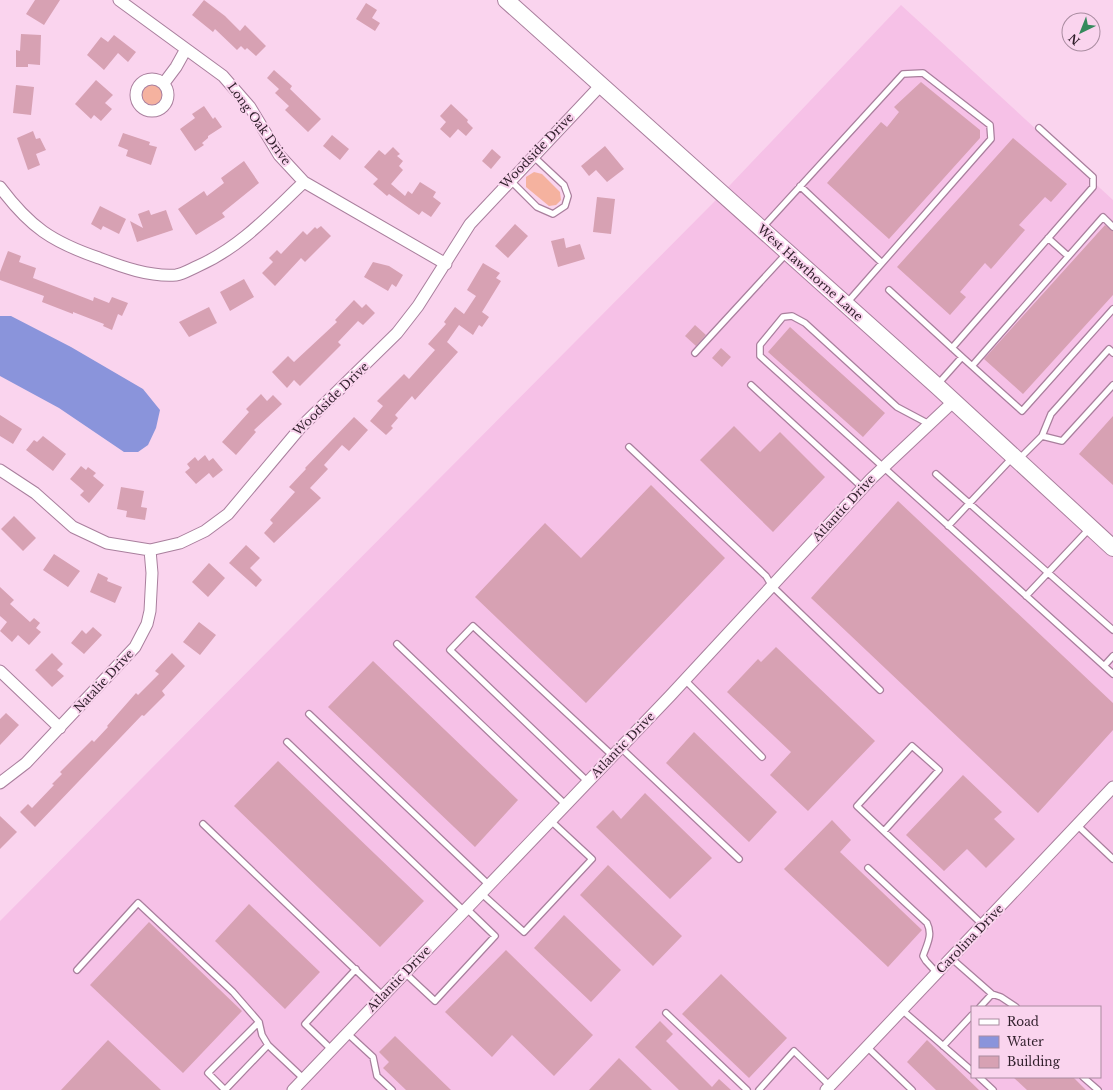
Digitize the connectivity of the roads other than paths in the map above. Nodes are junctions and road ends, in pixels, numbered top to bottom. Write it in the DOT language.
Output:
graph roads {
  1 [pos="119,0"];
  2 [pos="506,0"];
  3 [pos="186,49"];
  4 [pos="164,83"];
  5 [pos="601,85"];
  6 [pos="1039,128"];
  7 [pos="533,156"];
  8 [pos="510,180"];
  9 [pos="304,182"];
  10 [pos="800,186"];
  11 [pos="0,187"];
  12 [pos="4,199"];
  13 [pos="1113,227"];
  14 [pos="761,228"];
  15 [pos="1048,238"];
  16 [pos="788,252"];
  17 [pos="1068,256"];
  18 [pos="882,263"];
  19 [pos="446,264"];
  20 [pos="889,290"];
  21 [pos="846,304"];
  22 [pos="1113,309"];
  23 [pos="952,348"];
  24 [pos="1113,353"];
  25 [pos="695,354"];
  26 [pos="962,357"];
  27 [pos="972,366"];
  28 [pos="751,385"];
  29 [pos="1113,385"];
  30 [pos="937,386"];
  31 [pos="954,401"];
  32 [pos="929,424"];
  33 [pos="1042,436"];
  34 [pos="629,446"];
  35 [pos="1016,458"];
  36 [pos="883,468"];
  37 [pos="0,470"];
  38 [pos="936,474"];
  39 [pos="863,488"];
  40 [pos="970,503"];
  41 [pos="948,526"];
  42 [pos="1091,527"];
  43 [pos="1113,548"];
  44 [pos="150,550"];
  45 [pos="1048,573"];
  46 [pos="772,586"];
  47 [pos="1026,596"];
  48 [pos="1113,630"];
  49 [pos="397,644"];
  50 [pos="1113,656"];
  51 [pos="1104,666"];
  52 [pos="0,671"];
  53 [pos="1113,674"];
  54 [pos="685,680"];
  55 [pos="880,690"];
  56 [pos="309,714"];
  57 [pos="60,728"];
  58 [pos="287,742"];
  59 [pos="617,752"];
  60 [pos="762,757"];
  61 [pos="588,782"];
  62 [pos="0,783"];
  63 [pos="1113,787"];
  64 [pos="566,805"];
  65 [pos="551,821"];
  66 [pos="203,824"];
  67 [pos="1077,825"];
  68 [pos="884,831"];
  69 [pos="739,859"];
  70 [pos="1113,859"];
  71 [pos="868,868"];
  72 [pos="485,889"];
  73 [pos="465,910"];
  74 [pos="983,925"];
  75 [pos="951,958"];
  76 [pos="356,969"];
  77 [pos="77,970"];
  78 [pos="405,973"];
  79 [pos="937,973"];
  80 [pos="992,994"];
  81 [pos="383,996"];
  82 [pos="981,1006"];
  83 [pos="1014,1006"];
  84 [pos="902,1010"];
  85 [pos="666,1013"];
  86 [pos="971,1016"];
  87 [pos="259,1022"];
  88 [pos="347,1033"];
  89 [pos="268,1045"];
  90 [pos="943,1046"];
  91 [pos="867,1047"];
  92 [pos="332,1050"];
  93 [pos="971,1070"];
  94 [pos="981,1078"];
  95 [pos="1084,1078"];
  96 [pos="304,1079"];
  97 [pos="828,1088"];
  98 [pos="294,1090"];
  99 [pos="392,1090"];
  100 [pos="747,1090"];
  101 [pos="759,1090"];
  102 [pos="912,1090"];
  103 [pos="993,1090"];
  104 [pos="1098,1090"];
  1 -- 3 [label="street, Long Oak Drive"];
  2 -- 5 [label="street, West Hawthorne Lane"];
  3 -- 4 [label="street"];
  3 -- 9 [label="street, Long Oak Drive"];
  5 -- 7 [label="street, Woodside Drive"];
  5 -- 14 [label="street, West Hawthorne Lane"];
  6 -- 15 [label="lane"];
  7 -- 8 [label="street, Woodside Drive"];
  7 -- 8 [label="lane"];
  8 -- 19 [label="street, Woodside Drive"];
  9 -- 12 [label="street"];
  9 -- 19 [label="street, Long Oak Drive"];
  10 -- 14 [label="lane"];
  10 -- 18 [label="lane"];
  10 -- 18 [label="lane"];
  11 -- 12 [label="street"];
  13 -- 17 [label="lane"];
  14 -- 16 [label="street, West Hawthorne Lane"];
  15 -- 17 [label="lane"];
  15 -- 23 [label="lane"];
  16 -- 21 [label="street, West Hawthorne Lane"];
  16 -- 25 [label="lane"];
  17 -- 27 [label="lane"];
  18 -- 21 [label="lane"];
  19 -- 44 [label="street, Woodside Drive"];
  20 -- 23 [label="lane"];
  21 -- 30 [label="street, West Hawthorne Lane"];
  22 -- 27 [label="lane"];
  23 -- 26 [label="lane"];
  24 -- 33 [label="lane"];
  26 -- 27 [label="lane"];
  26 -- 30 [label="lane"];
  28 -- 39 [label="lane"];
  29 -- 33 [label="lane"];
  30 -- 31 [label="street, West Hawthorne Lane"];
  31 -- 32 [label="street, Atlantic Drive"];
  31 -- 35 [label="street, West Hawthorne Lane"];
  32 -- 36 [label="street, Atlantic Drive"];
  32 -- 36 [label="lane"];
  33 -- 35 [label="lane"];
  34 -- 46 [label="lane"];
  35 -- 40 [label="lane"];
  35 -- 42 [label="street, West Hawthorne Lane"];
  36 -- 39 [label="street, Atlantic Drive"];
  36 -- 41 [label="lane"];
  37 -- 44 [label="street, Woodside Drive"];
  38 -- 40 [label="lane"];
  39 -- 46 [label="street, Atlantic Drive"];
  40 -- 41 [label="lane"];
  40 -- 45 [label="lane"];
  41 -- 47 [label="lane"];
  42 -- 43 [label="street, West Hawthorne Lane"];
  42 -- 45 [label="lane"];
  44 -- 57 [label="street, Natalie Drive"];
  45 -- 47 [label="lane"];
  45 -- 48 [label="lane"];
  46 -- 54 [label="street, Atlantic Drive"];
  46 -- 55 [label="lane"];
  47 -- 51 [label="lane"];
  49 -- 64 [label="lane"];
  50 -- 51 [label="lane"];
  51 -- 53 [label="lane"];
  52 -- 57 [label="street"];
  54 -- 59 [label="street, Atlantic Drive"];
  54 -- 60 [label="lane"];
  56 -- 72 [label="lane"];
  57 -- 62 [label="street, Natalie Drive"];
  58 -- 73 [label="lane"];
  59 -- 61 [label="street, Atlantic Drive"];
  59 -- 61 [label="lane"];
  59 -- 69 [label="lane"];
  61 -- 64 [label="street, Atlantic Drive"];
  63 -- 67 [label="street, Carolina Drive"];
  64 -- 65 [label="street, Atlantic Drive"];
  65 -- 72 [label="street, Atlantic Drive"];
  65 -- 72 [label="lane"];
  66 -- 76 [label="lane"];
  67 -- 70 [label="lane"];
  67 -- 74 [label="street, Carolina Drive"];
  68 -- 68 [label="lane"];
  68 -- 74 [label="lane"];
  71 -- 79 [label="lane"];
  72 -- 73 [label="street, Atlantic Drive"];
  73 -- 78 [label="street, Atlantic Drive"];
  73 -- 78 [label="lane"];
  74 -- 75 [label="street, Carolina Drive"];
  75 -- 79 [label="street, Carolina Drive"];
  75 -- 80 [label="lane"];
  76 -- 81 [label="lane"];
  76 -- 92 [label="lane"];
  77 -- 87 [label="lane"];
  78 -- 81 [label="street, Atlantic Drive"];
  79 -- 84 [label="street, Carolina Drive"];
  80 -- 82 [label="lane"];
  80 -- 83 [label="lane"];
  81 -- 88 [label="street, Atlantic Drive"];
  84 -- 90 [label="lane"];
  84 -- 91 [label="street, Carolina Drive"];
  85 -- 100 [label="lane"];
  86 -- 90 [label="lane"];
  87 -- 89 [label="lane"];
  87 -- 89 [label="lane"];
  88 -- 92 [label="street, Atlantic Drive"];
  88 -- 99 [label="lane"];
  89 -- 96 [label="lane"];
  90 -- 93 [label="lane"];
  91 -- 97 [label="street, Carolina Drive"];
  91 -- 102 [label="lane"];
  92 -- 96 [label="street, Atlantic Drive"];
  94 -- 103 [label="lane"];
  95 -- 104 [label="lane"];
  96 -- 98 [label="street, Atlantic Drive"];
  97 -- 101 [label="lane"];
}
